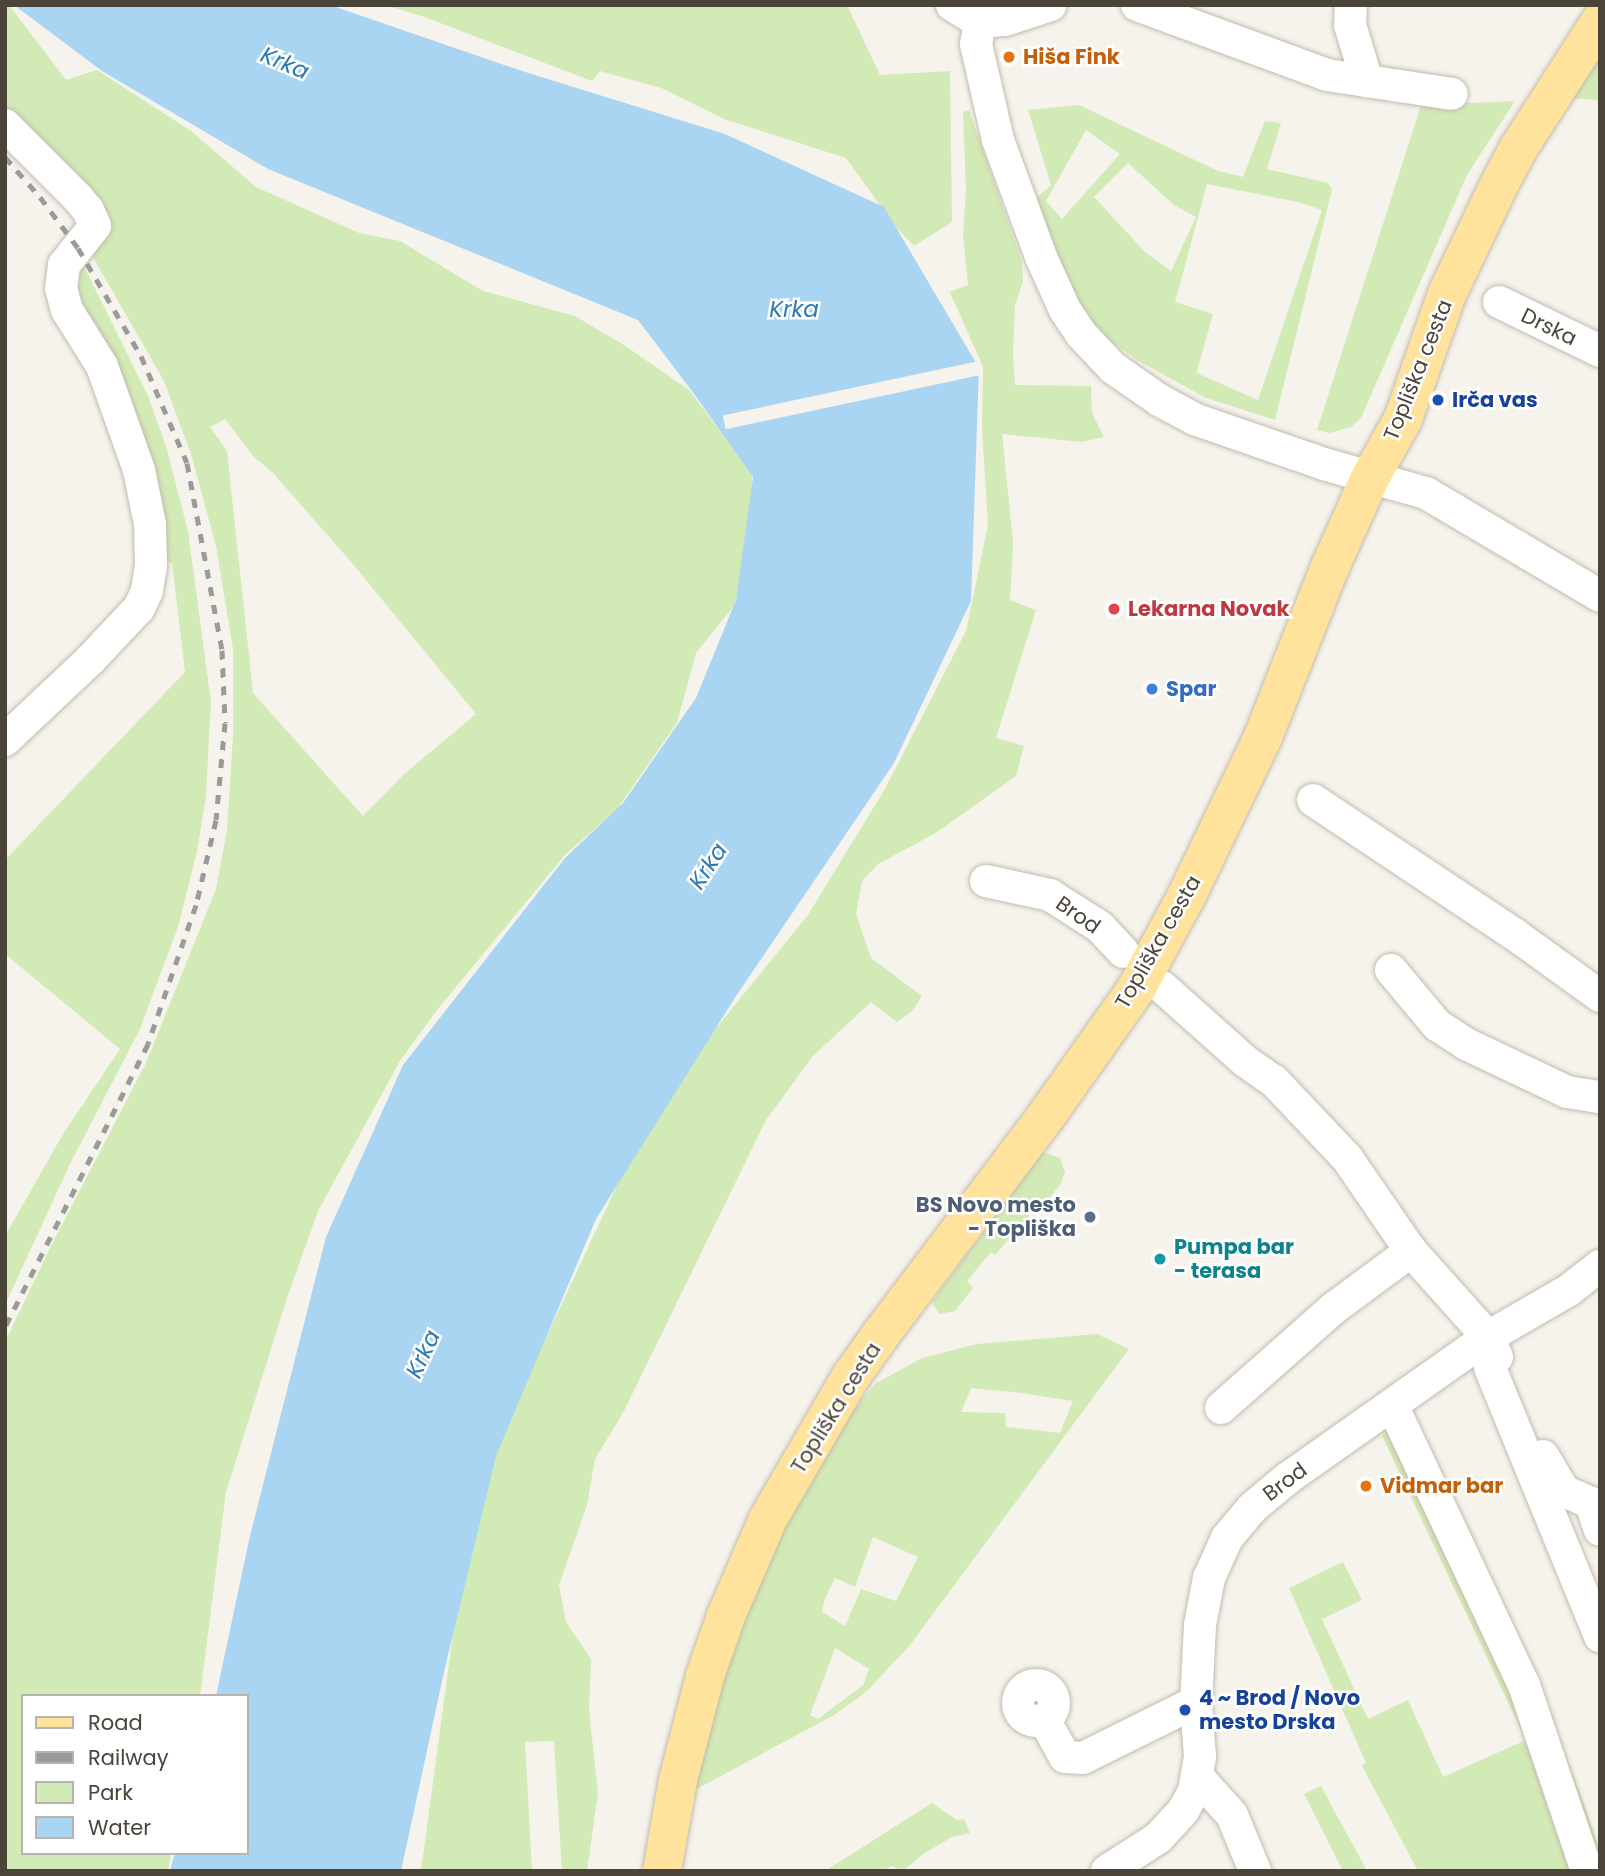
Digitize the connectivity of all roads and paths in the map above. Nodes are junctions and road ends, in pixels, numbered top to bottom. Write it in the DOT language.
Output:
graph roads {
  1 [pos="952,5"];
  2 [pos="1051,5"];
  3 [pos="1137,5"];
  4 [pos="1352,5"];
  5 [pos="980,22"];
  6 [pos="1600,22"];
  7 [pos="1367,81"];
  8 [pos="1452,94"];
  9 [pos="5,125"];
  10 [pos="1499,302"];
  11 [pos="1600,351"];
  12 [pos="1370,478"];
  13 [pos="1600,596"];
  14 [pos="5,740"];
  15 [pos="1313,800"];
  16 [pos="986,881"];
  17 [pos="1123,952"];
  18 [pos="1391,970"];
  19 [pos="1162,987"];
  20 [pos="1600,996"];
  21 [pos="1600,1097"];
  22 [pos="1411,1251"];
  23 [pos="1600,1266"];
  24 [pos="1497,1362"];
  25 [pos="1393,1407"];
  26 [pos="1221,1408"];
  27 [pos="1592,1498"];
  28 [pos="1600,1530"];
  29 [pos="1600,1636"];
  30 [pos="1196,1702"];
  31 [pos="1044,1719"];
  32 [pos="1198,1776"];
  33 [pos="662,1871"];
  34 [pos="1107,1871"];
  35 [pos="1255,1871"];
  36 [pos="1587,1871"];
  1 -- 5 [label="street"];
  2 -- 5 [label="street"];
  3 -- 7 [label="street"];
  4 -- 7 [label="street"];
  5 -- 12 [label="street"];
  6 -- 12 [label="main road, Topliška cesta"];
  7 -- 8 [label="street"];
  9 -- 14 [label="street"];
  10 -- 11 [label="street, Drska"];
  12 -- 13 [label="street"];
  12 -- 33 [label="main road, Topliška cesta"];
  15 -- 20 [label="street"];
  16 -- 17 [label="street, Brod"];
  18 -- 21 [label="street"];
  19 -- 22 [label="street"];
  22 -- 24 [label="street"];
  22 -- 26 [label="street"];
  23 -- 24 [label="street, Brod"];
  24 -- 25 [label="street, Brod"];
  24 -- 27 [label="street"];
  24 -- 29 [label="street"];
  25 -- 30 [label="street, Brod"];
  25 -- 36 [label="street"];
  27 -- 28 [label="street"];
  30 -- 31 [label="street"];
  30 -- 32 [label="street, Brod"];
  32 -- 34 [label="street, Brod"];
  32 -- 35 [label="street"];
}
